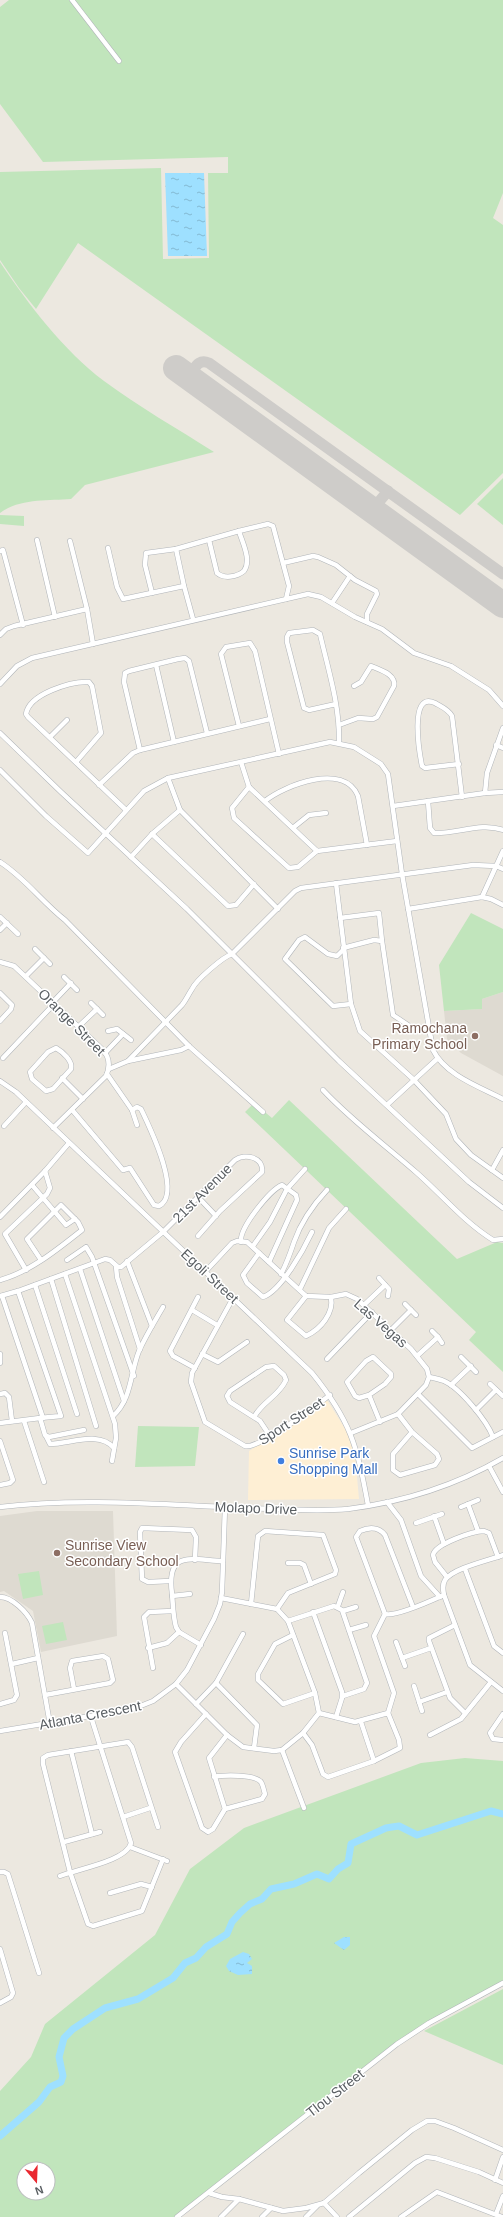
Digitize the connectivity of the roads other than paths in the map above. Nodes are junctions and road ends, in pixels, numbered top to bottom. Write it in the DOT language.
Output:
graph roads {
  1 [pos="72,0"];
  2 [pos="120,61"];
  3 [pos="239,531"];
  4 [pos="38,540"];
  5 [pos="209,540"];
  6 [pos="70,541"];
  7 [pos="108,548"];
  8 [pos="176,549"];
  9 [pos="0,551"];
  10 [pos="283,563"];
  11 [pos="350,576"];
  12 [pos="184,586"];
  13 [pos="152,593"];
  14 [pos="286,599"];
  15 [pos="332,603"];
  16 [pos="87,609"];
  17 [pos="55,617"];
  18 [pos="193,620"];
  19 [pos="367,622"];
  20 [pos="23,625"];
  21 [pos="0,635"];
  22 [pos="93,644"];
  23 [pos="156,665"];
  24 [pos="0,684"];
  25 [pos="354,686"];
  26 [pos="336,704"];
  27 [pos="503,706"];
  28 [pos="270,719"];
  29 [pos="67,720"];
  30 [pos="339,725"];
  31 [pos="239,726"];
  32 [pos="503,728"];
  33 [pos="0,733"];
  34 [pos="207,733"];
  35 [pos="50,737"];
  36 [pos="174,742"];
  37 [pos="339,742"];
  38 [pos="496,745"];
  39 [pos="503,748"];
  40 [pos="140,750"];
  41 [pos="279,754"];
  42 [pos="76,762"];
  43 [pos="241,762"];
  44 [pos="459,764"];
  45 [pos="0,770"];
  46 [pos="168,778"];
  47 [pos="99,785"];
  48 [pos="249,787"];
  49 [pos="503,792"];
  50 [pos="485,793"];
  51 [pos="462,798"];
  52 [pos="265,801"];
  53 [pos="428,801"];
  54 [pos="393,806"];
  55 [pos="126,810"];
  56 [pos="180,810"];
  57 [pos="326,813"];
  58 [pos="294,827"];
  59 [pos="503,830"];
  60 [pos="105,833"];
  61 [pos="152,834"];
  62 [pos="398,841"];
  63 [pos="367,845"];
  64 [pos="317,851"];
  65 [pos="503,851"];
  66 [pos="131,857"];
  67 [pos="0,862"];
  68 [pos="496,866"];
  69 [pos="503,869"];
  70 [pos="402,874"];
  71 [pos="336,883"];
  72 [pos="254,884"];
  73 [pos="482,897"];
  74 [pos="503,906"];
  75 [pos="278,909"];
  76 [pos="408,909"];
  77 [pos="0,917"];
  78 [pos="340,918"];
  79 [pos="7,924"];
  80 [pos="0,930"];
  81 [pos="18,934"];
  82 [pos="382,941"];
  83 [pos="35,949"];
  84 [pos="343,949"];
  85 [pos="232,954"];
  86 [pos="44,958"];
  87 [pos="1,960"];
  88 [pos="50,964"];
  89 [pos="26,976"];
  90 [pos="64,977"];
  91 [pos="70,983"];
  92 [pos="77,990"];
  93 [pos="0,993"];
  94 [pos="53,1003"];
  95 [pos="91,1003"];
  96 [pos="351,1004"];
  97 [pos="97,1009"];
  98 [pos="103,1015"];
  99 [pos="0,1021"];
  100 [pos="166,1021"];
  101 [pos="78,1027"];
  102 [pos="429,1028"];
  103 [pos="108,1031"];
  104 [pos="123,1034"];
  105 [pos="131,1040"];
  106 [pos="190,1046"];
  107 [pos="105,1053"];
  108 [pos="3,1058"];
  109 [pos="437,1059"];
  110 [pos="128,1061"];
  111 [pos="108,1071"];
  112 [pos="62,1078"];
  113 [pos="413,1079"];
  114 [pos="0,1081"];
  115 [pos="324,1090"];
  116 [pos="83,1099"];
  117 [pos="503,1099"];
  118 [pos="26,1102"];
  119 [pos="388,1104"];
  120 [pos="132,1110"];
  121 [pos="73,1111"];
  122 [pos="263,1112"];
  123 [pos="137,1125"];
  124 [pos="4,1126"];
  125 [pos="53,1128"];
  126 [pos="69,1143"];
  127 [pos="503,1150"];
  128 [pos="305,1169"];
  129 [pos="492,1170"];
  130 [pos="45,1171"];
  131 [pos="503,1178"];
  132 [pos="32,1185"];
  133 [pos="287,1189"];
  134 [pos="327,1190"];
  135 [pos="199,1198"];
  136 [pos="43,1199"];
  137 [pos="503,1208"];
  138 [pos="346,1209"];
  139 [pos="54,1210"];
  140 [pos="0,1216"];
  141 [pos="216,1216"];
  142 [pos="75,1219"];
  143 [pos="163,1232"];
  144 [pos="312,1232"];
  145 [pos="198,1236"];
  146 [pos="503,1239"];
  147 [pos="241,1242"];
  148 [pos="253,1246"];
  149 [pos="259,1254"];
  150 [pos="40,1260"];
  151 [pos="67,1260"];
  152 [pos="127,1261"];
  153 [pos="269,1262"];
  154 [pos="95,1263"];
  155 [pos="116,1266"];
  156 [pos="80,1269"];
  157 [pos="26,1270"];
  158 [pos="205,1272"];
  159 [pos="65,1274"];
  160 [pos="282,1276"];
  161 [pos="379,1278"];
  162 [pos="51,1279"];
  163 [pos="0,1280"];
  164 [pos="35,1285"];
  165 [pos="387,1286"];
  166 [pos="300,1289"];
  167 [pos="18,1291"];
  168 [pos="1,1296"];
  169 [pos="306,1296"];
  170 [pos="388,1296"];
  171 [pos="198,1297"];
  172 [pos="331,1297"];
  173 [pos="233,1298"];
  174 [pos="405,1304"];
  175 [pos="364,1305"];
  176 [pos="163,1306"];
  177 [pos="192,1310"];
  178 [pos="411,1310"];
  179 [pos="372,1312"];
  180 [pos="416,1315"];
  181 [pos="217,1325"];
  182 [pos="152,1326"];
  183 [pos="391,1330"];
  184 [pos="432,1331"];
  185 [pos="438,1337"];
  186 [pos="247,1342"];
  187 [pos="442,1343"];
  188 [pos="140,1349"];
  189 [pos="0,1354"];
  190 [pos="202,1354"];
  191 [pos="417,1356"];
  192 [pos="461,1357"];
  193 [pos="327,1359"];
  194 [pos="0,1363"];
  195 [pos="471,1366"];
  196 [pos="195,1368"];
  197 [pos="476,1372"];
  198 [pos="134,1376"];
  199 [pos="429,1377"];
  200 [pos="490,1384"];
  201 [pos="451,1385"];
  202 [pos="496,1390"];
  203 [pos="0,1394"];
  204 [pos="418,1394"];
  205 [pos="370,1395"];
  206 [pos="330,1396"];
  207 [pos="503,1396"];
  208 [pos="124,1401"];
  209 [pos="476,1410"];
  210 [pos="77,1414"];
  211 [pos="398,1414"];
  212 [pos="113,1416"];
  213 [pos="254,1417"];
  214 [pos="42,1418"];
  215 [pos="12,1421"];
  216 [pos="24,1421"];
  217 [pos="380,1422"];
  218 [pos="0,1423"];
  219 [pos="96,1426"];
  220 [pos="84,1430"];
  221 [pos="412,1432"];
  222 [pos="503,1432"];
  223 [pos="351,1434"];
  224 [pos="46,1436"];
  225 [pos="270,1436"];
  226 [pos="494,1437"];
  227 [pos="0,1441"];
  228 [pos="114,1448"];
  229 [pos="503,1458"];
  230 [pos="112,1462"];
  231 [pos="489,1466"];
  232 [pos="44,1482"];
  233 [pos="0,1485"];
  234 [pos="503,1492"];
  235 [pos="478,1500"];
  236 [pos="387,1502"];
  237 [pos="468,1504"];
  238 [pos="368,1505"];
  239 [pos="0,1507"];
  240 [pos="225,1507"];
  241 [pos="461,1507"];
  242 [pos="442,1514"];
  243 [pos="434,1516"];
  244 [pos="416,1523"];
  245 [pos="478,1531"];
  246 [pos="444,1544"];
  247 [pos="503,1555"];
  248 [pos="498,1557"];
  249 [pos="196,1560"];
  250 [pos="223,1561"];
  251 [pos="288,1563"];
  252 [pos="465,1569"];
  253 [pos="447,1577"];
  254 [pos="170,1581"];
  255 [pos="311,1584"];
  256 [pos="343,1592"];
  257 [pos="190,1594"];
  258 [pos="172,1596"];
  259 [pos="442,1596"];
  260 [pos="0,1597"];
  261 [pos="221,1598"];
  262 [pos="251,1604"];
  263 [pos="338,1606"];
  264 [pos="356,1607"];
  265 [pos="413,1607"];
  266 [pos="277,1608"];
  267 [pos="173,1611"];
  268 [pos="343,1611"];
  269 [pos="313,1612"];
  270 [pos="386,1614"];
  271 [pos="288,1621"];
  272 [pos="366,1625"];
  273 [pos="455,1625"];
  274 [pos="349,1630"];
  275 [pos="180,1632"];
  276 [pos="5,1633"];
  277 [pos="243,1634"];
  278 [pos="293,1635"];
  279 [pos="396,1642"];
  280 [pos="201,1645"];
  281 [pos="148,1648"];
  282 [pos="431,1648"];
  283 [pos="503,1653"];
  284 [pos="38,1658"];
  285 [pos="402,1658"];
  286 [pos="12,1664"];
  287 [pos="405,1666"];
  288 [pos="153,1668"];
  289 [pos="491,1682"];
  290 [pos="216,1683"];
  291 [pos="176,1684"];
  292 [pos="414,1686"];
  293 [pos="502,1688"];
  294 [pos="74,1689"];
  295 [pos="447,1692"];
  296 [pos="315,1693"];
  297 [pos="45,1695"];
  298 [pos="343,1696"];
  299 [pos="419,1702"];
  300 [pos="0,1704"];
  301 [pos="196,1704"];
  302 [pos="422,1711"];
  303 [pos="319,1713"];
  304 [pos="388,1713"];
  305 [pos="465,1713"];
  306 [pos="206,1714"];
  307 [pos="503,1714"];
  308 [pos="91,1717"];
  309 [pos="336,1717"];
  310 [pos="361,1722"];
  311 [pos="50,1724"];
  312 [pos="0,1731"];
  313 [pos="303,1733"];
  314 [pos="227,1735"];
  315 [pos="430,1735"];
  316 [pos="503,1740"];
  317 [pos="101,1747"];
  318 [pos="254,1748"];
  319 [pos="282,1750"];
  320 [pos="71,1751"];
  321 [pos="374,1761"];
  322 [pos="214,1777"];
  323 [pos="150,1808"];
  324 [pos="304,1808"];
  325 [pos="225,1809"];
  326 [pos="123,1817"];
  327 [pos="158,1827"];
  328 [pos="100,1832"];
  329 [pos="92,1834"];
  330 [pos="64,1842"];
  331 [pos="130,1847"];
  332 [pos="0,1872"];
  333 [pos="70,1872"];
  334 [pos="60,1876"];
  335 [pos="152,1887"];
  336 [pos="110,1892"];
  337 [pos="0,1949"];
  338 [pos="39,1973"];
  339 [pos="503,1983"];
  340 [pos="0,2003"];
  341 [pos="503,2150"];
  342 [pos="503,2157"];
  343 [pos="494,2180"];
  344 [pos="503,2184"];
  345 [pos="209,2193"];
  346 [pos="503,2196"];
  347 [pos="239,2199"];
  348 [pos="324,2203"];
  349 [pos="317,2206"];
  350 [pos="271,2208"];
  351 [pos="496,2214"];
  352 [pos="177,2217"];
  353 [pos="221,2217"];
  354 [pos="262,2217"];
  355 [pos="306,2217"];
  356 [pos="337,2217"];
  357 [pos="349,2217"];
  358 [pos="401,2217"];
  359 [pos="502,2217"];
  1 -- 2 [label="street"];
  3 -- 5 [label="street"];
  3 -- 5 [label="street"];
  3 -- 10 [label="street"];
  4 -- 17 [label="street"];
  5 -- 8 [label="street"];
  6 -- 16 [label="street"];
  7 -- 13 [label="street"];
  8 -- 12 [label="street"];
  8 -- 13 [label="street"];
  9 -- 20 [label="street"];
  10 -- 11 [label="street"];
  10 -- 14 [label="street"];
  11 -- 15 [label="street"];
  11 -- 19 [label="street"];
  12 -- 13 [label="street"];
  12 -- 18 [label="street"];
  14 -- 15 [label="street"];
  14 -- 18 [label="street"];
  15 -- 19 [label="street"];
  16 -- 17 [label="street"];
  16 -- 22 [label="street"];
  17 -- 20 [label="street"];
  18 -- 22 [label="street"];
  19 -- 27 [label="street"];
  20 -- 21 [label="street"];
  22 -- 24 [label="street"];
  23 -- 34 [label="street"];
  23 -- 36 [label="street"];
  23 -- 40 [label="street"];
  25 -- 30 [label="street"];
  26 -- 26 [label="street"];
  26 -- 30 [label="street"];
  28 -- 31 [label="street"];
  28 -- 31 [label="street"];
  28 -- 41 [label="street"];
  29 -- 35 [label="street"];
  30 -- 37 [label="street"];
  31 -- 34 [label="street"];
  32 -- 38 [label="street"];
  33 -- 60 [label="street"];
  34 -- 36 [label="street"];
  35 -- 42 [label="street"];
  35 -- 42 [label="street"];
  36 -- 40 [label="street"];
  37 -- 41 [label="street"];
  37 -- 54 [label="street"];
  38 -- 39 [label="street"];
  38 -- 50 [label="street"];
  40 -- 47 [label="street"];
  41 -- 43 [label="street"];
  42 -- 47 [label="street"];
  43 -- 46 [label="street"];
  43 -- 48 [label="street"];
  44 -- 44 [label="street"];
  44 -- 51 [label="street"];
  45 -- 60 [label="street"];
  46 -- 55 [label="street"];
  46 -- 56 [label="street"];
  47 -- 55 [label="street"];
  48 -- 52 [label="street"];
  48 -- 64 [label="street"];
  49 -- 50 [label="street"];
  50 -- 51 [label="street"];
  51 -- 53 [label="street"];
  52 -- 58 [label="street"];
  52 -- 63 [label="street"];
  53 -- 54 [label="street"];
  53 -- 59 [label="street"];
  54 -- 62 [label="street"];
  55 -- 60 [label="street"];
  56 -- 61 [label="street"];
  56 -- 72 [label="street"];
  57 -- 58 [label="street"];
  58 -- 64 [label="street"];
  60 -- 66 [label="street"];
  61 -- 66 [label="street"];
  61 -- 72 [label="street"];
  62 -- 63 [label="street"];
  62 -- 70 [label="street"];
  63 -- 64 [label="street"];
  65 -- 68 [label="street"];
  66 -- 85 [label="street"];
  67 -- 100 [label="street"];
  68 -- 69 [label="street"];
  68 -- 70 [label="street"];
  68 -- 73 [label="street"];
  70 -- 71 [label="street"];
  70 -- 76 [label="street"];
  71 -- 75 [label="street"];
  71 -- 78 [label="street"];
  72 -- 75 [label="street"];
  73 -- 74 [label="street"];
  73 -- 76 [label="street"];
  75 -- 85 [label="street"];
  76 -- 102 [label="street"];
  77 -- 79 [label="street"];
  78 -- 82 [label="street"];
  78 -- 84 [label="street"];
  79 -- 80 [label="street"];
  79 -- 81 [label="street"];
  82 -- 84 [label="street"];
  82 -- 102 [label="street"];
  83 -- 86 [label="street"];
  84 -- 96 [label="street"];
  84 -- 96 [label="street"];
  85 -- 100 [label="street"];
  85 -- 119 [label="street"];
  86 -- 88 [label="street"];
  86 -- 89 [label="street"];
  87 -- 89 [label="street, Orange Street"];
  89 -- 94 [label="street, Orange Street"];
  90 -- 91 [label="street"];
  91 -- 92 [label="street"];
  91 -- 94 [label="street"];
  93 -- 99 [label="street"];
  94 -- 101 [label="street, Orange Street"];
  94 -- 108 [label="street"];
  95 -- 97 [label="street"];
  96 -- 113 [label="street"];
  97 -- 98 [label="street"];
  97 -- 101 [label="street"];
  100 -- 106 [label="street"];
  100 -- 110 [label="street"];
  101 -- 107 [label="street, Orange Street"];
  102 -- 109 [label="street"];
  103 -- 104 [label="street"];
  104 -- 105 [label="street"];
  104 -- 107 [label="street"];
  106 -- 110 [label="street"];
  106 -- 122 [label="street"];
  107 -- 111 [label="street, Orange Street"];
  109 -- 113 [label="street"];
  109 -- 117 [label="street"];
  110 -- 111 [label="street"];
  111 -- 116 [label="street, Orange Street"];
  111 -- 120 [label="street"];
  112 -- 112 [label="street"];
  112 -- 116 [label="street"];
  113 -- 119 [label="street"];
  113 -- 129 [label="street"];
  114 -- 118 [label="street, Egoli Street"];
  115 -- 146 [label="street"];
  116 -- 121 [label="street, Orange Street"];
  118 -- 124 [label="street"];
  118 -- 125 [label="street, Egoli Street"];
  119 -- 137 [label="street"];
  120 -- 121 [label="street"];
  120 -- 123 [label="street"];
  121 -- 125 [label="street, Orange Street"];
  125 -- 126 [label="street, Egoli Street"];
  126 -- 130 [label="street"];
  126 -- 143 [label="street, Egoli Street"];
  127 -- 129 [label="street"];
  128 -- 133 [label="street"];
  129 -- 131 [label="street"];
  130 -- 132 [label="street"];
  130 -- 136 [label="street"];
  132 -- 136 [label="street"];
  132 -- 140 [label="street"];
  133 -- 147 [label="street"];
  133 -- 148 [label="street"];
  133 -- 153 [label="street"];
  134 -- 160 [label="street"];
  135 -- 141 [label="street"];
  135 -- 141 [label="street, 21st Avenue"];
  135 -- 143 [label="street, 21st Avenue"];
  136 -- 139 [label="street"];
  136 -- 157 [label="street"];
  138 -- 166 [label="street"];
  139 -- 142 [label="street"];
  139 -- 142 [label="street"];
  139 -- 150 [label="street"];
  141 -- 145 [label="street, 21st Avenue"];
  142 -- 150 [label="street"];
  143 -- 152 [label="street, 21st Avenue"];
  143 -- 158 [label="street, Egoli Street"];
  144 -- 160 [label="street"];
  147 -- 148 [label="street"];
  147 -- 158 [label="street"];
  148 -- 149 [label="street"];
  149 -- 153 [label="street"];
  149 -- 160 [label="street"];
  150 -- 157 [label="street"];
  151 -- 154 [label="street"];
  152 -- 155 [label="street, 21st Avenue"];
  152 -- 182 [label="street"];
  153 -- 160 [label="street"];
  154 -- 155 [label="street"];
  154 -- 156 [label="street"];
  154 -- 198 [label="street"];
  155 -- 188 [label="street"];
  156 -- 159 [label="street"];
  156 -- 208 [label="street"];
  157 -- 163 [label="street"];
  158 -- 173 [label="street, Egoli Street"];
  159 -- 162 [label="street"];
  159 -- 212 [label="street"];
  160 -- 166 [label="street"];
  161 -- 165 [label="street"];
  162 -- 164 [label="street"];
  162 -- 219 [label="street"];
  164 -- 167 [label="street"];
  164 -- 210 [label="street"];
  165 -- 170 [label="street"];
  165 -- 175 [label="street"];
  166 -- 169 [label="street"];
  167 -- 168 [label="street"];
  167 -- 214 [label="street"];
  168 -- 214 [label="street"];
  169 -- 172 [label="street, Las Vegas"];
  169 -- 172 [label="street"];
  171 -- 177 [label="street"];
  172 -- 175 [label="street, Las Vegas"];
  173 -- 181 [label="street, Sport Street"];
  173 -- 206 [label="street, Egoli Street"];
  174 -- 178 [label="street"];
  175 -- 179 [label="street, Las Vegas"];
  176 -- 182 [label="street"];
  177 -- 181 [label="street"];
  177 -- 196 [label="street"];
  178 -- 180 [label="street"];
  178 -- 183 [label="street"];
  179 -- 183 [label="street, Las Vegas"];
  179 -- 193 [label="street"];
  181 -- 190 [label="street, Sport Street"];
  182 -- 188 [label="street"];
  183 -- 191 [label="street, Las Vegas"];
  184 -- 185 [label="street"];
  185 -- 187 [label="street"];
  185 -- 191 [label="street"];
  186 -- 190 [label="street"];
  188 -- 198 [label="street"];
  189 -- 194 [label="street"];
  190 -- 196 [label="street, Sport Street"];
  191 -- 199 [label="street, Las Vegas"];
  192 -- 195 [label="street"];
  195 -- 197 [label="street"];
  195 -- 201 [label="street"];
  196 -- 225 [label="street, Sport Street"];
  198 -- 208 [label="street"];
  199 -- 201 [label="street"];
  199 -- 204 [label="street"];
  200 -- 202 [label="street"];
  201 -- 209 [label="street"];
  202 -- 207 [label="street"];
  202 -- 209 [label="street"];
  203 -- 215 [label="street"];
  204 -- 211 [label="street"];
  204 -- 226 [label="street"];
  205 -- 205 [label="street"];
  205 -- 217 [label="street"];
  206 -- 223 [label="street, Egoli Street"];
  206 -- 225 [label="street, Sport Street"];
  208 -- 212 [label="street"];
  209 -- 226 [label="street"];
  211 -- 217 [label="street"];
  211 -- 221 [label="street"];
  212 -- 228 [label="street"];
  213 -- 213 [label="street"];
  213 -- 225 [label="street"];
  214 -- 216 [label="street"];
  214 -- 224 [label="street"];
  215 -- 216 [label="street"];
  215 -- 218 [label="street"];
  216 -- 232 [label="street"];
  217 -- 223 [label="street"];
  220 -- 224 [label="street"];
  221 -- 221 [label="street"];
  222 -- 226 [label="street"];
  223 -- 238 [label="street, Egoli Street"];
  224 -- 228 [label="street"];
  227 -- 233 [label="street"];
  228 -- 230 [label="street"];
  229 -- 231 [label="street, Molapo Drive"];
  231 -- 234 [label="street"];
  231 -- 236 [label="street, Molapo Drive"];
  235 -- 237 [label="street"];
  236 -- 238 [label="street, Molapo Drive"];
  236 -- 259 [label="street"];
  237 -- 241 [label="street"];
  237 -- 245 [label="street"];
  238 -- 240 [label="street, Molapo Drive"];
  239 -- 240 [label="street, Molapo Drive"];
  240 -- 250 [label="street, Atlanta Crescent"];
  242 -- 243 [label="street"];
  243 -- 244 [label="street"];
  243 -- 246 [label="street"];
  245 -- 246 [label="street"];
  245 -- 248 [label="street"];
  246 -- 253 [label="street"];
  247 -- 248 [label="street"];
  248 -- 252 [label="street"];
  249 -- 250 [label="street"];
  249 -- 254 [label="street"];
  249 -- 254 [label="street"];
  250 -- 261 [label="street, Atlanta Crescent"];
  251 -- 255 [label="street"];
  252 -- 253 [label="street"];
  252 -- 283 [label="street"];
  253 -- 259 [label="street"];
  254 -- 258 [label="street"];
  255 -- 262 [label="street"];
  255 -- 266 [label="street"];
  256 -- 263 [label="street"];
  257 -- 258 [label="street"];
  258 -- 267 [label="street"];
  259 -- 265 [label="street"];
  259 -- 273 [label="street"];
  260 -- 284 [label="street"];
  261 -- 262 [label="street"];
  261 -- 280 [label="street, Atlanta Crescent"];
  262 -- 266 [label="street"];
  263 -- 268 [label="street"];
  263 -- 269 [label="street"];
  264 -- 268 [label="street"];
  265 -- 270 [label="street"];
  265 -- 270 [label="street"];
  266 -- 271 [label="street"];
  267 -- 275 [label="street"];
  267 -- 281 [label="street"];
  268 -- 274 [label="street"];
  269 -- 271 [label="street"];
  269 -- 298 [label="street"];
  270 -- 304 [label="street"];
  271 -- 278 [label="street"];
  272 -- 274 [label="street"];
  273 -- 282 [label="street"];
  273 -- 289 [label="street"];
  274 -- 298 [label="street"];
  275 -- 280 [label="street"];
  275 -- 281 [label="street"];
  276 -- 286 [label="street"];
  277 -- 290 [label="street"];
  278 -- 296 [label="street"];
  278 -- 296 [label="street"];
  279 -- 285 [label="street"];
  280 -- 291 [label="street, Atlanta Crescent"];
  281 -- 288 [label="street"];
  282 -- 285 [label="street"];
  282 -- 295 [label="street"];
  284 -- 286 [label="street"];
  284 -- 297 [label="street"];
  285 -- 287 [label="street"];
  286 -- 300 [label="street"];
  289 -- 293 [label="street"];
  289 -- 305 [label="street"];
  290 -- 301 [label="street"];
  290 -- 318 [label="street"];
  291 -- 301 [label="street"];
  291 -- 308 [label="street, Atlanta Crescent"];
  292 -- 299 [label="street"];
  294 -- 294 [label="street"];
  294 -- 297 [label="street"];
  295 -- 299 [label="street"];
  295 -- 305 [label="street"];
  296 -- 303 [label="street"];
  297 -- 311 [label="street"];
  298 -- 309 [label="street"];
  299 -- 302 [label="street"];
  301 -- 306 [label="street"];
  303 -- 309 [label="street"];
  303 -- 313 [label="street"];
  304 -- 310 [label="street"];
  304 -- 321 [label="street"];
  305 -- 315 [label="street"];
  306 -- 314 [label="street"];
  306 -- 325 [label="street"];
  307 -- 316 [label="street"];
  308 -- 311 [label="street, Atlanta Crescent"];
  308 -- 317 [label="street"];
  309 -- 310 [label="street"];
  310 -- 321 [label="street"];
  311 -- 312 [label="street, Atlanta Crescent"];
  313 -- 319 [label="street"];
  313 -- 321 [label="street"];
  314 -- 318 [label="street"];
  314 -- 322 [label="street"];
  317 -- 320 [label="street"];
  317 -- 323 [label="street"];
  317 -- 326 [label="street"];
  318 -- 319 [label="street"];
  319 -- 324 [label="street"];
  320 -- 329 [label="street"];
  320 -- 330 [label="street"];
  322 -- 325 [label="street"];
  322 -- 325 [label="street"];
  323 -- 326 [label="street"];
  323 -- 327 [label="street"];
  326 -- 331 [label="street"];
  328 -- 329 [label="street"];
  329 -- 330 [label="street"];
  330 -- 333 [label="street"];
  331 -- 333 [label="street"];
  331 -- 335 [label="street"];
  332 -- 338 [label="street"];
  333 -- 334 [label="street"];
  333 -- 335 [label="street"];
  335 -- 336 [label="street"];
  337 -- 340 [label="street"];
  339 -- 345 [label="street, Tlou Street"];
  341 -- 348 [label="street"];
  342 -- 343 [label="street"];
  343 -- 344 [label="street"];
  343 -- 357 [label="street"];
  345 -- 347 [label="street"];
  345 -- 352 [label="street, Tlou Street"];
  346 -- 351 [label="street"];
  347 -- 350 [label="street"];
  347 -- 353 [label="street"];
  348 -- 349 [label="street"];
  348 -- 356 [label="street"];
  349 -- 350 [label="street"];
  349 -- 355 [label="street"];
  350 -- 354 [label="street"];
  351 -- 358 [label="street"];
  351 -- 359 [label="street"];
}
